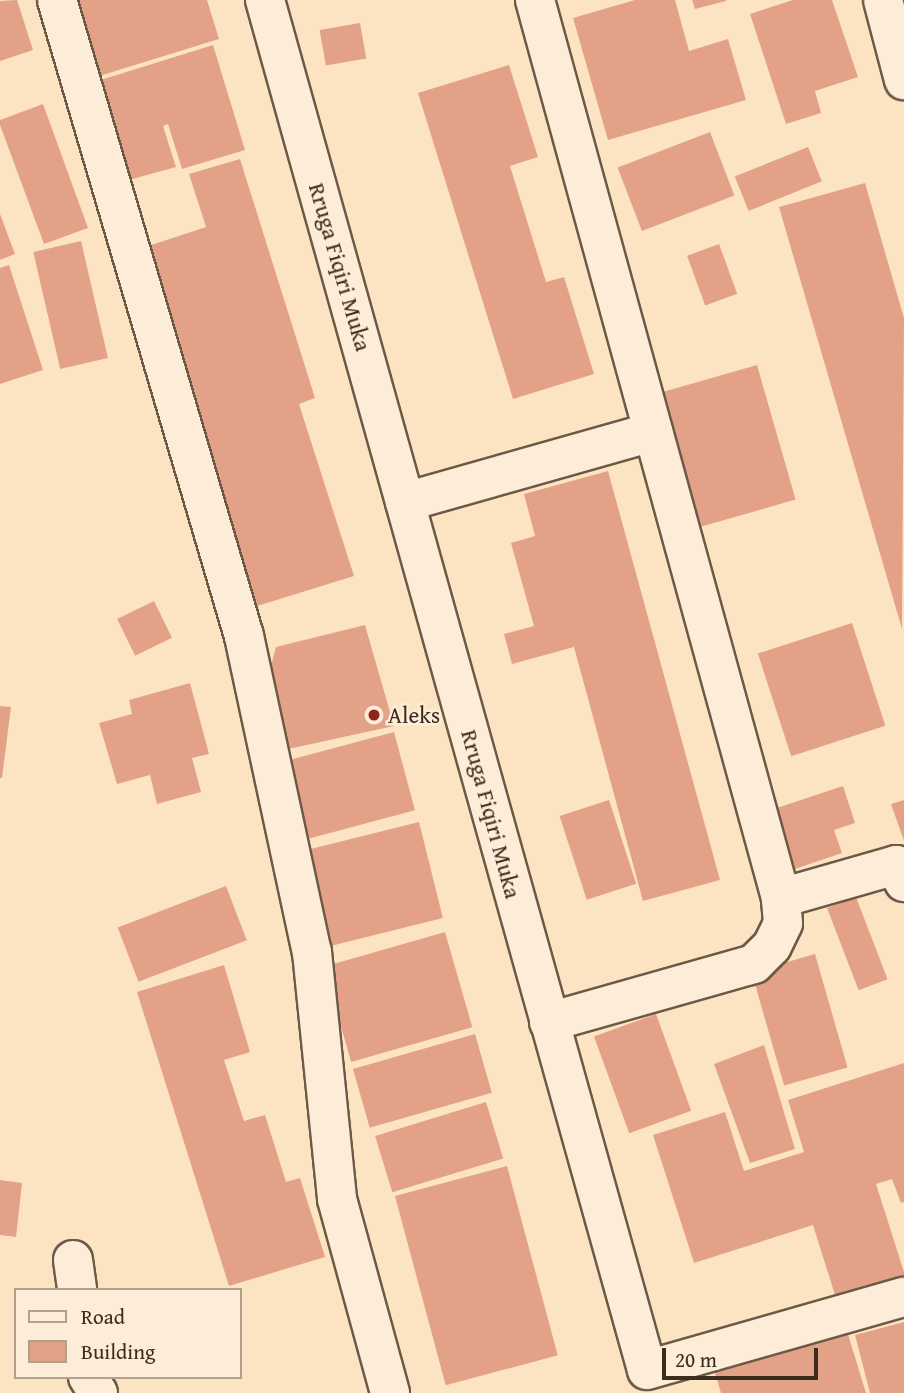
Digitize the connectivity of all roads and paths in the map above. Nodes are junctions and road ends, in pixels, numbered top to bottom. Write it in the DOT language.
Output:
graph roads {
  1 [pos="57,0"];
  2 [pos="535,0"];
  3 [pos="883,0"];
  4 [pos="272,2"];
  5 [pos="904,80"];
  6 [pos="653,432"];
  7 [pos="405,502"];
  8 [pos="904,881"];
  9 [pos="781,898"];
  10 [pos="549,1022"];
  11 [pos="904,1297"];
  12 [pos="650,1382"];
  13 [pos="390,1393"];
  1 -- 13 [label="street"];
  2 -- 6 [label="street"];
  3 -- 5 [label="street"];
  4 -- 7 [label="street, Rruga Fiqiri Muka"];
  6 -- 7 [label="street"];
  6 -- 9 [label="street"];
  7 -- 10 [label="street, Rruga Fiqiri Muka"];
  8 -- 9 [label="street"];
  9 -- 10 [label="street"];
  10 -- 12 [label="street, Rruga Fiqiri Muka"];
  11 -- 12 [label="street, Rruga Fiqiri Muka"];
}
